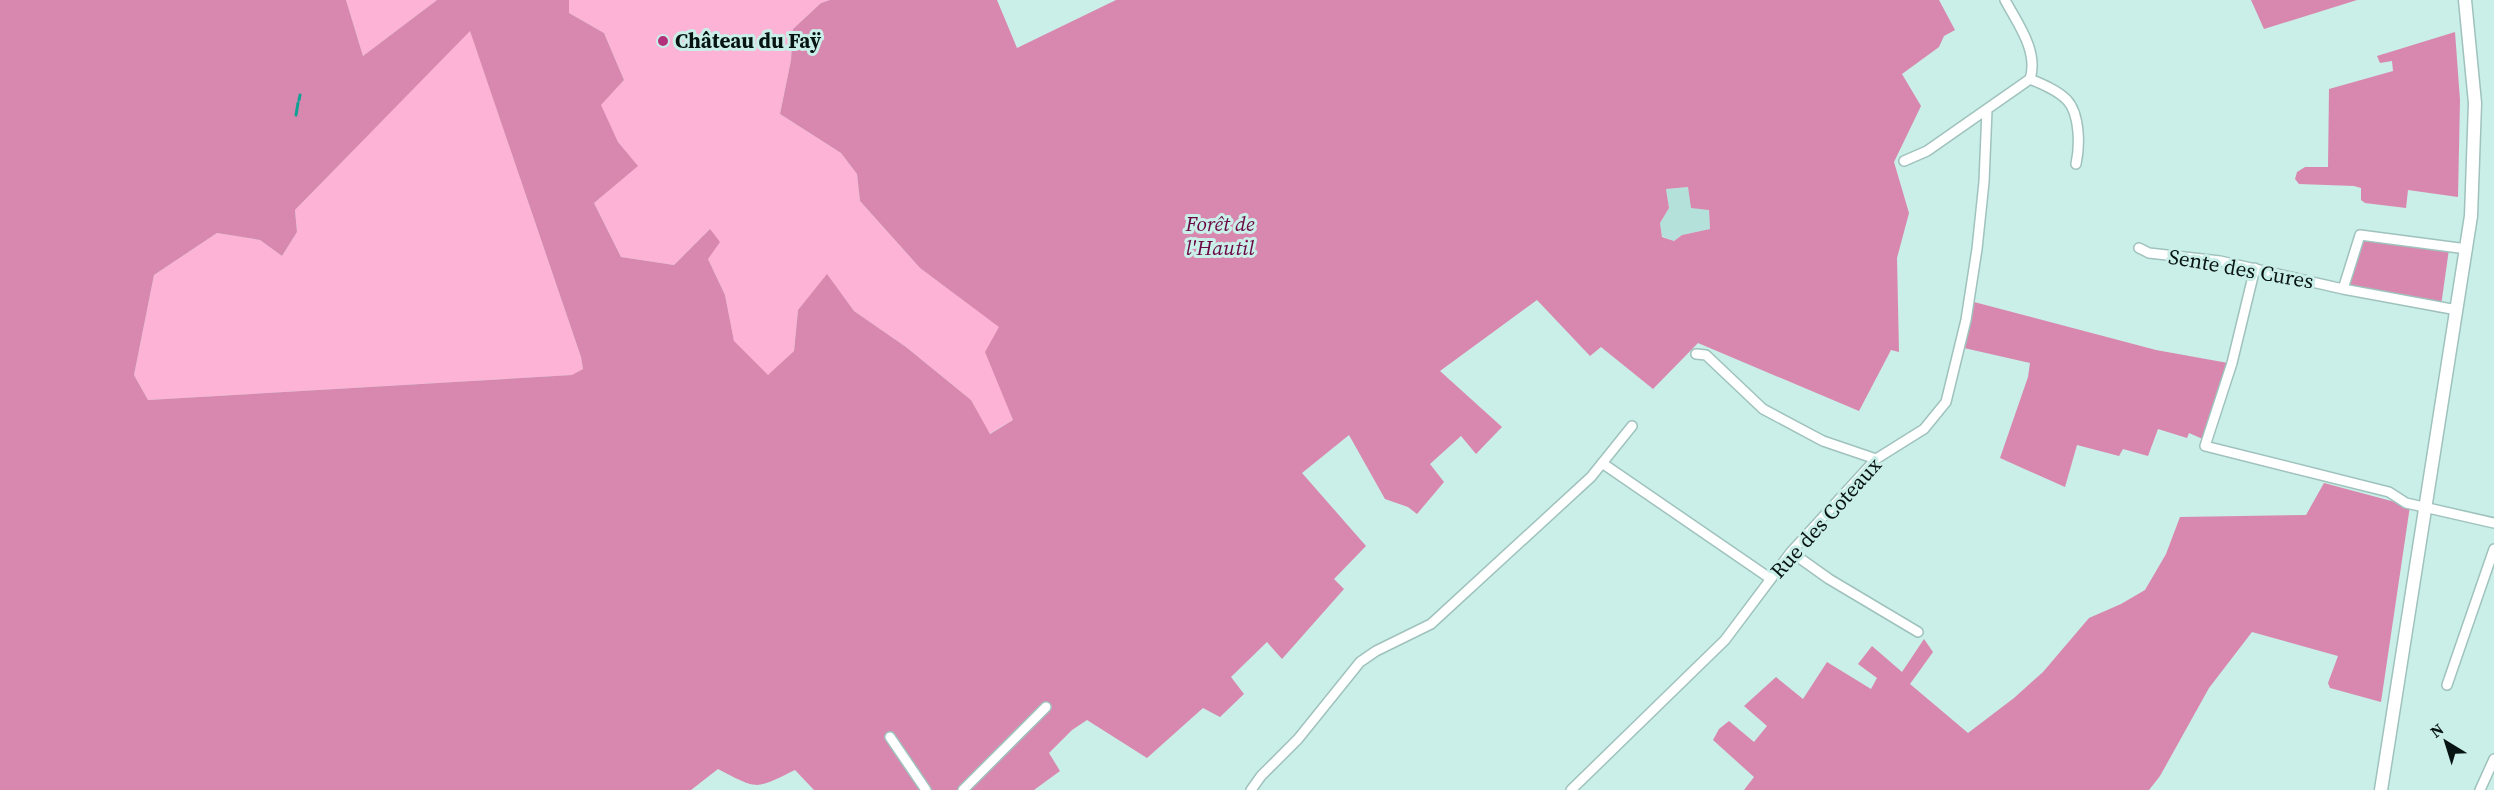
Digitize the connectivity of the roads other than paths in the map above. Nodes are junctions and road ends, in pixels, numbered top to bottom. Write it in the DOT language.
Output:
graph roads {
  1 [pos="2005,0"];
  2 [pos="2465,0"];
  3 [pos="2030,79"];
  4 [pos="1987,110"];
  5 [pos="1904,161"];
  6 [pos="2076,164"];
  7 [pos="2139,248"];
  8 [pos="2467,249"];
  9 [pos="2255,268"];
  10 [pos="2343,289"];
  11 [pos="2457,310"];
  12 [pos="1696,354"];
  13 [pos="1632,426"];
  14 [pos="1876,459"];
  15 [pos="1602,463"];
  16 [pos="2424,506"];
  17 [pos="2494,523"];
  18 [pos="2494,549"];
  19 [pos="1791,552"];
  20 [pos="1771,579"];
  21 [pos="1918,632"];
  22 [pos="2447,685"];
  23 [pos="1046,707"];
  24 [pos="890,737"];
  25 [pos="2494,759"];
  26 [pos="926,790"];
  27 [pos="963,790"];
  28 [pos="1251,790"];
  29 [pos="1571,790"];
  30 [pos="2381,790"];
  31 [pos="2480,790"];
  1 -- 3 [label="street"];
  2 -- 8 [label="main road"];
  3 -- 4 [label="street"];
  3 -- 6 [label="street"];
  4 -- 5 [label="street"];
  4 -- 14 [label="street, Rue des Coteaux"];
  7 -- 9 [label="street, Sente des Cures"];
  8 -- 10 [label="street, Sente des Cures"];
  8 -- 11 [label="main road"];
  9 -- 10 [label="street, Sente des Cures"];
  9 -- 16 [label="street"];
  10 -- 11 [label="street, Sente des Cures"];
  11 -- 16 [label="main road"];
  12 -- 14 [label="street"];
  13 -- 15 [label="street"];
  14 -- 19 [label="street, Rue des Coteaux"];
  15 -- 20 [label="street"];
  15 -- 28 [label="street"];
  16 -- 17 [label="street"];
  16 -- 30 [label="main road"];
  18 -- 22 [label="street"];
  19 -- 20 [label="street, Rue des Coteaux"];
  19 -- 21 [label="street"];
  20 -- 29 [label="street, Rue des Coteaux"];
  23 -- 27 [label="street"];
  24 -- 26 [label="street"];
  25 -- 31 [label="street"];
}
